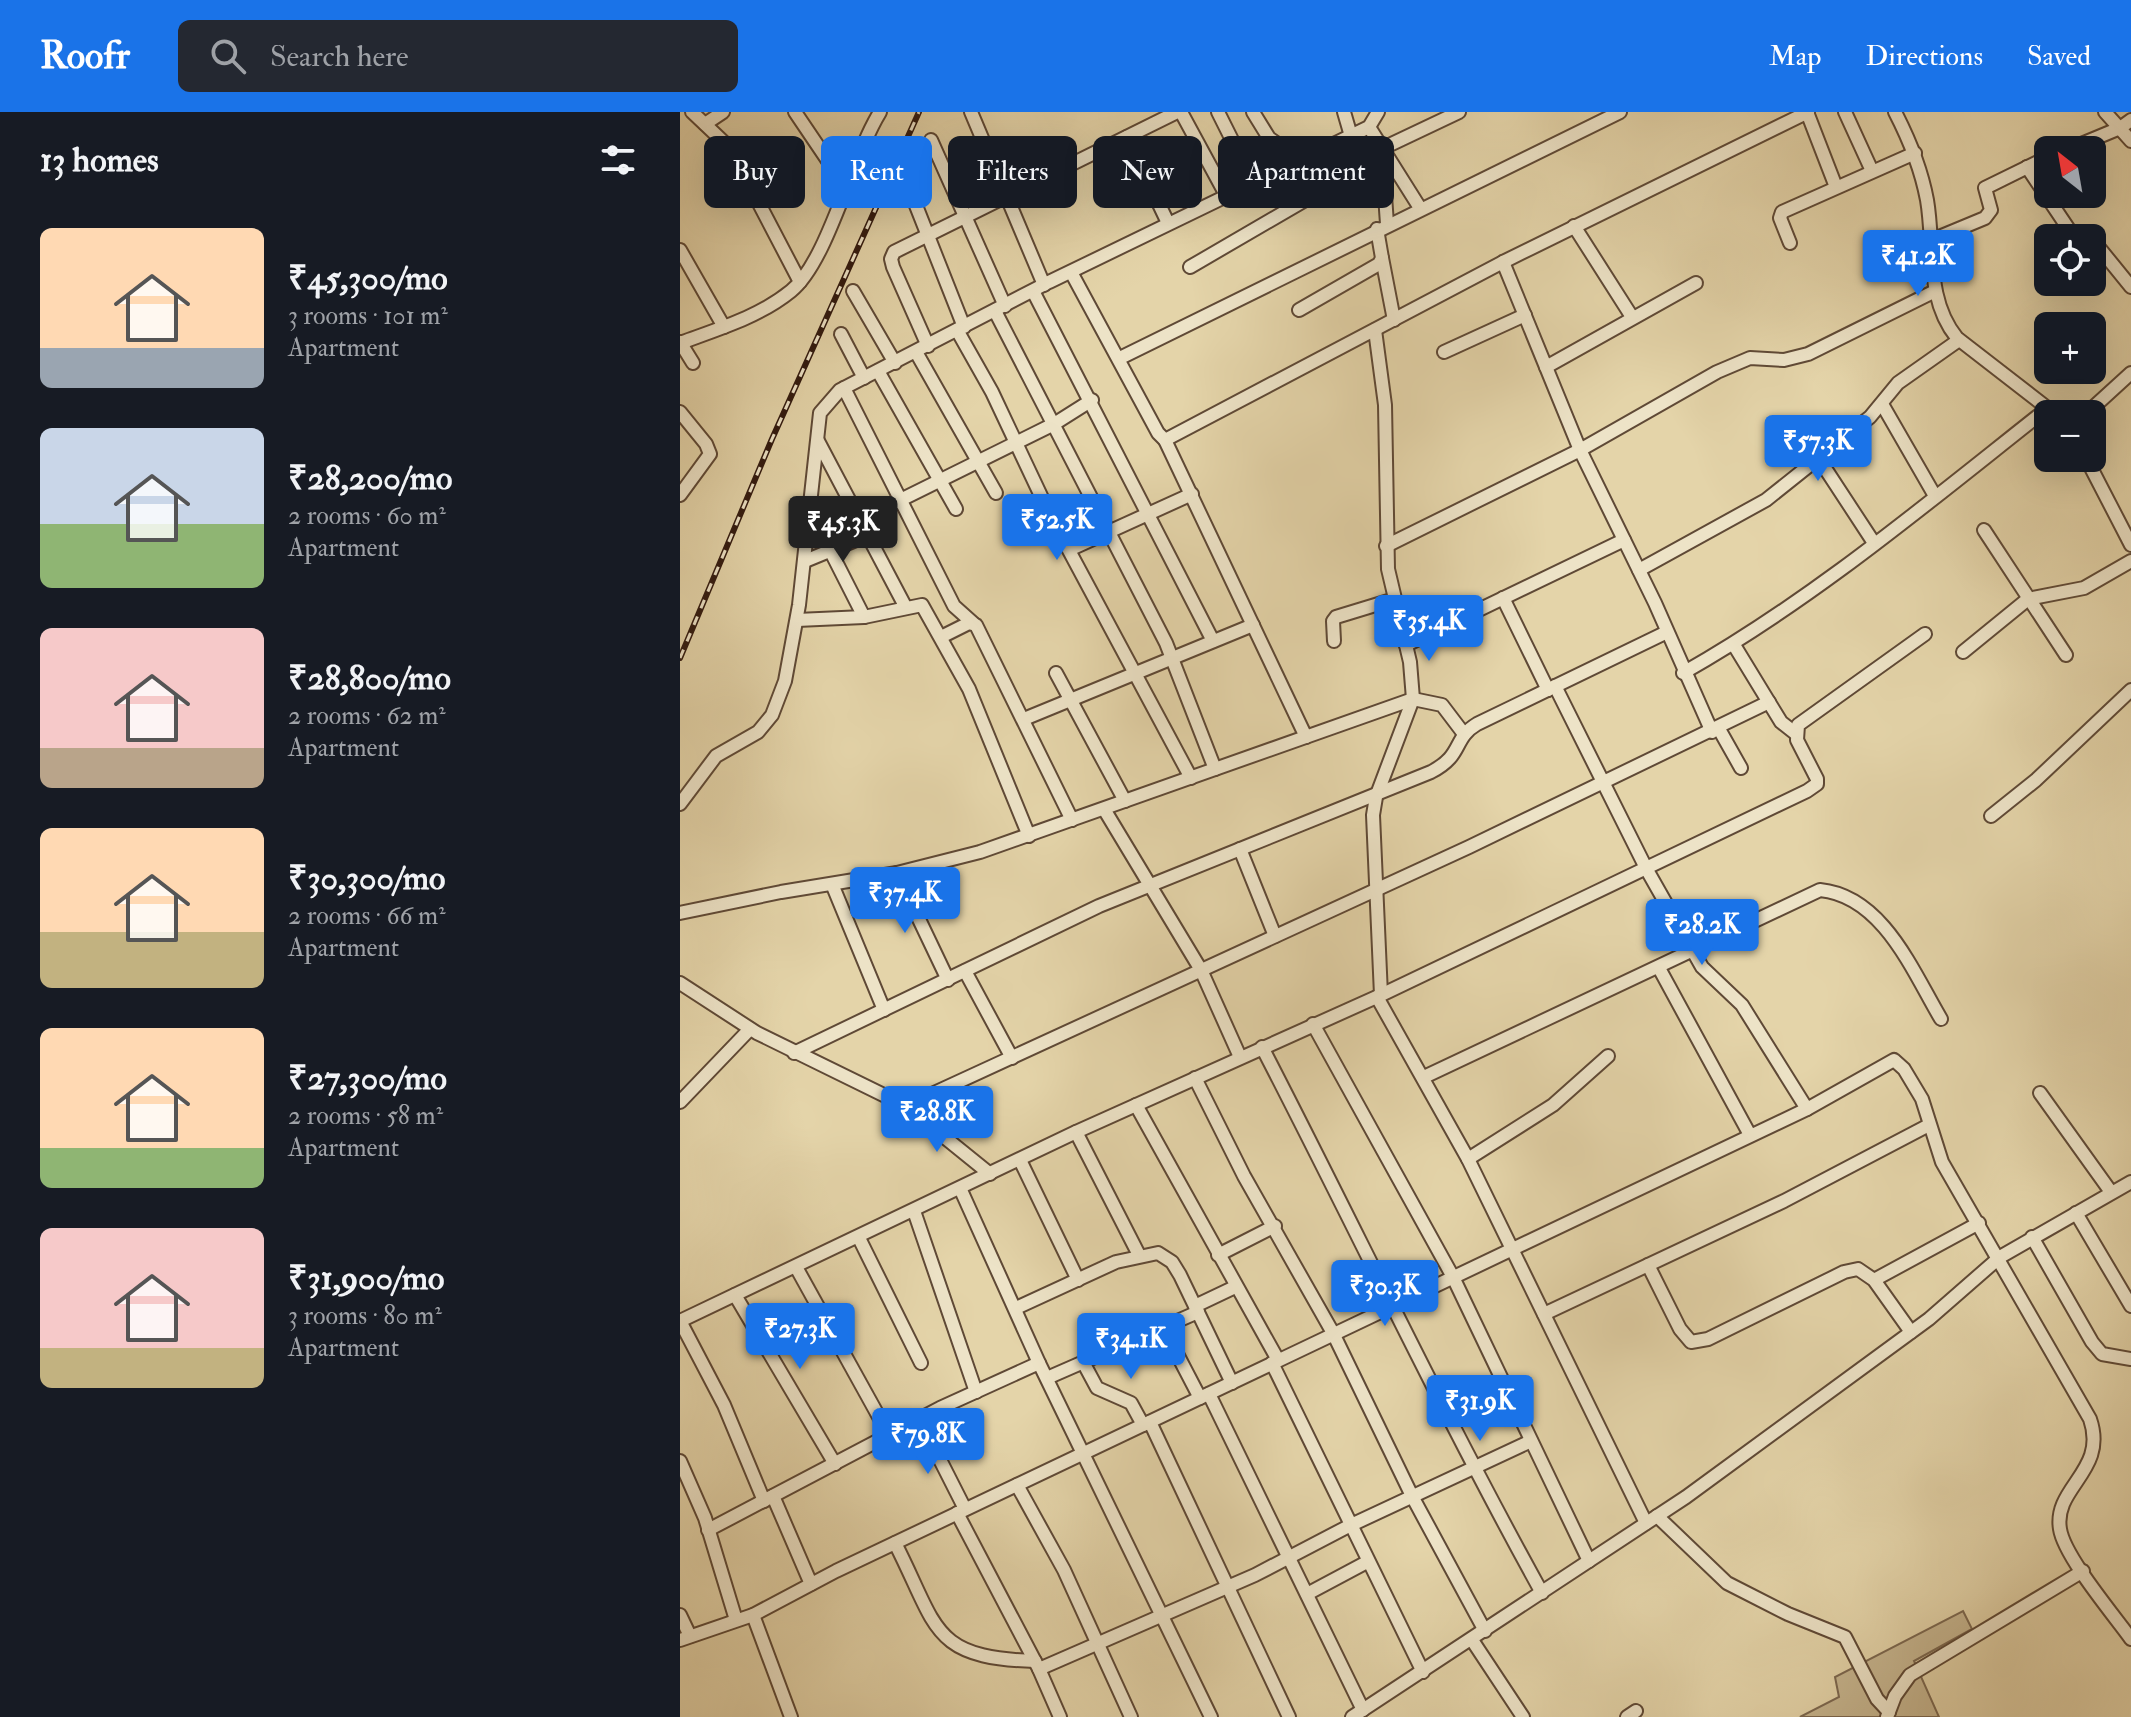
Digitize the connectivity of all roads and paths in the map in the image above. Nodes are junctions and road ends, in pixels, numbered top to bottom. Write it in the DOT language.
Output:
graph roads {
  1 [pos="692,112"];
  2 [pos="723,112"];
  3 [pos="795,112"];
  4 [pos="880,112"];
  5 [pos="1179,112"];
  6 [pos="1218,112"];
  7 [pos="1253,112"];
  8 [pos="1344,112"];
  9 [pos="1378,112"];
  10 [pos="1459,112"];
  11 [pos="1620,112"];
  12 [pos="1807,112"];
  13 [pos="1845,112"];
  14 [pos="1895,112"];
  15 [pos="2105,112"];
  16 [pos="975,114"];
  17 [pos="705,124"];
  18 [pos="2126,124"];
  19 [pos="1369,127"];
  20 [pos="867,136"];
  21 [pos="983,136"];
  22 [pos="1129,136"];
  23 [pos="1230,136"];
  24 [pos="1268,136"];
  25 [pos="1351,136"];
  26 [pos="1374,136"];
  27 [pos="2099,136"];
  28 [pos="2131,141"];
  29 [pos="932,142"];
  30 [pos="1394,143"];
  31 [pos="821,150"];
  32 [pos="1915,153"];
  33 [pos="2034,164"];
  34 [pos="2027,167"];
  35 [pos="1394,169"];
  36 [pos="1872,171"];
  37 [pos="1218,181"];
  38 [pos="1836,187"];
  39 [pos="1218,199"];
  40 [pos="836,208"];
  41 [pos="917,208"];
  42 [pos="982,208"];
  43 [pos="1009,208"];
  44 [pos="1161,208"];
  45 [pos="1291,208"];
  46 [pos="1382,208"];
  47 [pos="1420,208"];
  48 [pos="966,216"];
  49 [pos="1168,223"];
  50 [pos="2065,224"];
  51 [pos="1382,226"];
  52 [pos="1574,226"];
  53 [pos="928,235"];
  54 [pos="1932,240"];
  55 [pos="1790,243"];
  56 [pos="680,250"];
  57 [pos="2106,256"];
  58 [pos="1382,258"];
  59 [pos="1503,262"];
  60 [pos="1190,267"];
  61 [pos="1071,272"];
  62 [pos="800,282"];
  63 [pos="1696,283"];
  64 [pos="2131,287"];
  65 [pos="1039,288"];
  66 [pos="853,291"];
  67 [pos="1935,291"];
  68 [pos="1000,308"];
  69 [pos="1299,310"];
  70 [pos="1525,315"];
  71 [pos="1632,317"];
  72 [pos="1394,320"];
  73 [pos="724,327"];
  74 [pos="961,329"];
  75 [pos="1375,330"];
  76 [pos="841,334"];
  77 [pos="1959,340"];
  78 [pos="680,343"];
  79 [pos="922,349"];
  80 [pos="1444,352"];
  81 [pos="1120,358"];
  82 [pos="693,363"];
  83 [pos="895,363"];
  84 [pos="1546,367"];
  85 [pos="878,371"];
  86 [pos="2131,373"];
  87 [pos="864,378"];
  88 [pos="844,388"];
  89 [pos="1092,400"];
  90 [pos="2037,400"];
  91 [pos="2101,400"];
  92 [pos="1882,404"];
  93 [pos="680,412"];
  94 [pos="2034,423"];
  95 [pos="1054,424"];
  96 [pos="1165,440"];
  97 [pos="818,441"];
  98 [pos="1016,443"];
  99 [pos="1580,450"];
  100 [pos="1819,459"];
  101 [pos="980,461"];
  102 [pos="2093,472"];
  103 [pos="940,481"];
  104 [pos="996,493"];
  105 [pos="1192,494"];
  106 [pos="680,495"];
  107 [pos="1935,496"];
  108 [pos="902,499"];
  109 [pos="956,509"];
  110 [pos="1148,513"];
  111 [pos="860,520"];
  112 [pos="1984,530"];
  113 [pos="1109,532"];
  114 [pos="868,535"];
  115 [pos="1624,540"];
  116 [pos="1874,543"];
  117 [pos="2131,545"];
  118 [pos="1386,546"];
  119 [pos="1071,549"];
  120 [pos="830,550"];
  121 [pos="805,561"];
  122 [pos="2131,561"];
  123 [pos="1639,570"];
  124 [pos="1503,598"];
  125 [pos="1395,599"];
  126 [pos="2028,599"];
  127 [pos="905,606"];
  128 [pos="864,617"];
  129 [pos="797,620"];
  130 [pos="973,623"];
  131 [pos="1253,625"];
  132 [pos="1667,632"];
  133 [pos="1925,634"];
  134 [pos="941,637"];
  135 [pos="1213,641"];
  136 [pos="1334,641"];
  137 [pos="1406,645"];
  138 [pos="1734,645"];
  139 [pos="1963,652"];
  140 [pos="2066,655"];
  141 [pos="1172,657"];
  142 [pos="1056,673"];
  143 [pos="1683,673"];
  144 [pos="1136,674"];
  145 [pos="1551,688"];
  146 [pos="2131,690"];
  147 [pos="1413,699"];
  148 [pos="1069,701"];
  149 [pos="1769,702"];
  150 [pos="1024,719"];
  151 [pos="1715,730"];
  152 [pos="1795,733"];
  153 [pos="1464,734"];
  154 [pos="1306,737"];
  155 [pos="1741,768"];
  156 [pos="1215,769"];
  157 [pos="1191,778"];
  158 [pos="1603,784"];
  159 [pos="1376,797"];
  160 [pos="1125,801"];
  161 [pos="680,804"];
  162 [pos="1104,809"];
  163 [pos="1991,816"];
  164 [pos="1072,820"];
  165 [pos="1029,836"];
  166 [pos="1240,849"];
  167 [pos="1647,870"];
  168 [pos="897,873"];
  169 [pos="832,884"];
  170 [pos="1148,886"];
  171 [pos="1378,889"];
  172 [pos="680,913"];
  173 [pos="1275,936"];
  174 [pos="1694,951"];
  175 [pos="1659,968"];
  176 [pos="1201,970"];
  177 [pos="965,971"];
  178 [pos="948,980"];
  179 [pos="680,983"];
  180 [pos="1379,996"];
  181 [pos="884,1010"];
  182 [pos="1941,1019"];
  183 [pos="1313,1024"];
  184 [pos="750,1029"];
  185 [pos="1262,1047"];
  186 [pos="794,1053"];
  187 [pos="1608,1056"];
  188 [pos="1240,1057"];
  189 [pos="1012,1058"];
  190 [pos="1424,1077"];
  191 [pos="1195,1078"];
  192 [pos="2040,1093"];
  193 [pos="680,1102"];
  194 [pos="1136,1105"];
  195 [pos="906,1106"];
  196 [pos="1807,1109"];
  197 [pos="1929,1125"];
  198 [pos="1076,1132"];
  199 [pos="1750,1135"];
  200 [pos="1468,1159"];
  201 [pos="1020,1160"];
  202 [pos="990,1174"];
  203 [pos="2131,1182"];
  204 [pos="960,1188"];
  205 [pos="2111,1192"];
  206 [pos="914,1211"];
  207 [pos="2076,1213"];
  208 [pos="1979,1223"];
  209 [pos="1275,1226"];
  210 [pos="2032,1237"];
  211 [pos="859,1238"];
  212 [pos="1513,1248"];
  213 [pos="1139,1255"];
  214 [pos="1218,1255"];
  215 [pos="2000,1257"];
  216 [pos="1648,1265"];
  217 [pos="796,1267"];
  218 [pos="1453,1277"];
  219 [pos="1078,1280"];
  220 [pos="1874,1280"];
  221 [pos="1235,1287"];
  222 [pos="735,1295"];
  223 [pos="1395,1304"];
  224 [pos="2131,1306"];
  225 [pos="1016,1308"];
  226 [pos="1196,1309"];
  227 [pos="1544,1314"];
  228 [pos="680,1321"];
  229 [pos="1163,1327"];
  230 [pos="1911,1332"];
  231 [pos="1333,1333"];
  232 [pos="2131,1359"];
  233 [pos="1083,1362"];
  234 [pos="1275,1362"];
  235 [pos="921,1363"];
  236 [pos="1039,1363"];
  237 [pos="1047,1378"];
  238 [pos="1232,1383"];
  239 [pos="976,1392"];
  240 [pos="1205,1396"];
  241 [pos="1146,1423"];
  242 [pos="911,1424"];
  243 [pos="889,1435"];
  244 [pos="1531,1441"];
  245 [pos="1084,1453"];
  246 [pos="680,1461"];
  247 [pos="835,1464"];
  248 [pos="1472,1468"];
  249 [pos="1017,1485"];
  250 [pos="1412,1496"];
  251 [pos="768,1498"];
  252 [pos="961,1511"];
  253 [pos="1652,1520"];
  254 [pos="1349,1526"];
  255 [pos="708,1530"];
  256 [pos="895,1543"];
  257 [pos="1289,1557"];
  258 [pos="1589,1561"];
  259 [pos="1367,1562"];
  260 [pos="2083,1571"];
  261 [pos="811,1584"];
  262 [pos="1226,1588"];
  263 [pos="1542,1593"];
  264 [pos="1307,1594"];
  265 [pos="680,1615"];
  266 [pos="753,1615"];
  267 [pos="1161,1616"];
  268 [pos="736,1620"];
  269 [pos="1485,1631"];
  270 [pos="685,1638"];
  271 [pos="2131,1639"];
  272 [pos="1472,1640"];
  273 [pos="1098,1643"];
  274 [pos="1037,1665"];
  275 [pos="1423,1672"];
  276 [pos="1358,1714"];
  277 [pos="1888,1714"];
  278 [pos="791,1717"];
  279 [pos="1060,1717"];
  280 [pos="1131,1717"];
  281 [pos="1211,1717"];
  282 [pos="1289,1717"];
  283 [pos="1523,1717"];
  1 -- 17 [label="street"];
  2 -- 17 [label="street"];
  3 -- 31 [label="street"];
  4 -- 20 [label="street"];
  5 -- 22 [label="street"];
  5 -- 37 [label="street"];
  6 -- 23 [label="street"];
  7 -- 24 [label="street"];
  8 -- 25 [label="street"];
  9 -- 19 [label="street"];
  10 -- 30 [label="street"];
  11 -- 47 [label="street"];
  12 -- 38 [label="street"];
  12 -- 52 [label="street"];
  13 -- 36 [label="street"];
  14 -- 32 [label="street"];
  15 -- 18 [label="street"];
  16 -- 21 [label="street"];
  17 -- 62 [label="street"];
  18 -- 27 [label="street"];
  18 -- 28 [label="street"];
  19 -- 25 [label="street"];
  19 -- 26 [label="street"];
  29 -- 48 [label="street"];
  32 -- 36 [label="street"];
  32 -- 54 [label="street"];
  33 -- 34 [label="street"];
  34 -- 50 [label="street"];
  34 -- 54 [label="street"];
  35 -- 47 [label="street"];
  36 -- 38 [label="street"];
  38 -- 55 [label="street"];
  39 -- 49 [label="street"];
  40 -- 62 [label="street"];
  41 -- 53 [label="street"];
  42 -- 48 [label="street"];
  43 -- 65 [label="street"];
  44 -- 49 [label="street"];
  45 -- 60 [label="street"];
  46 -- 51 [label="street"];
  47 -- 51 [label="street"];
  48 -- 53 [label="street"];
  48 -- 68 [label="street"];
  49 -- 61 [label="street"];
  51 -- 58 [label="street"];
  51 -- 81 [label="street"];
  52 -- 59 [label="street"];
  52 -- 71 [label="street"];
  53 -- 74 [label="street"];
  53 -- 79 [label="street"];
  54 -- 67 [label="street"];
  56 -- 73 [label="street"];
  57 -- 64 [label="street"];
  58 -- 69 [label="street"];
  58 -- 72 [label="street"];
  59 -- 70 [label="street"];
  59 -- 72 [label="street"];
  61 -- 65 [label="street"];
  61 -- 81 [label="street"];
  62 -- 73 [label="street"];
  63 -- 71 [label="street"];
  65 -- 68 [label="street"];
  65 -- 89 [label="street"];
  66 -- 83 [label="street"];
  67 -- 77 [label="street"];
  67 -- 99 [label="street"];
  68 -- 74 [label="street"];
  68 -- 95 [label="street"];
  70 -- 80 [label="street"];
  70 -- 84 [label="street"];
  71 -- 84 [label="street"];
  72 -- 75 [label="street"];
  73 -- 78 [label="street"];
  74 -- 79 [label="street"];
  74 -- 98 [label="street"];
  75 -- 96 [label="street"];
  75 -- 118 [label="street"];
  76 -- 87 [label="street"];
  77 -- 90 [label="street"];
  77 -- 92 [label="street"];
  78 -- 82 [label="street"];
  79 -- 83 [label="street"];
  79 -- 101 [label="street"];
  81 -- 96 [label="street"];
  83 -- 85 [label="street"];
  84 -- 99 [label="street"];
  85 -- 87 [label="street"];
  85 -- 103 [label="street"];
  86 -- 91 [label="street"];
  87 -- 88 [label="street"];
  88 -- 97 [label="street"];
  88 -- 108 [label="street"];
  89 -- 95 [label="street"];
  89 -- 110 [label="street"];
  92 -- 100 [label="street"];
  92 -- 107 [label="street"];
  93 -- 106 [label="street"];
  94 -- 107 [label="street"];
  95 -- 98 [label="street"];
  95 -- 113 [label="street"];
  96 -- 105 [label="street"];
  97 -- 111 [label="street"];
  97 -- 121 [label="street"];
  98 -- 101 [label="street"];
  98 -- 119 [label="street"];
  99 -- 115 [label="street"];
  99 -- 118 [label="street"];
  100 -- 116 [label="street"];
  100 -- 123 [label="street"];
  101 -- 103 [label="street"];
  101 -- 104 [label="street"];
  102 -- 117 [label="street"];
  103 -- 108 [label="street"];
  103 -- 109 [label="street"];
  105 -- 110 [label="street"];
  105 -- 131 [label="street"];
  107 -- 116 [label="street"];
  108 -- 111 [label="street"];
  108 -- 130 [label="street"];
  110 -- 113 [label="street"];
  110 -- 135 [label="street"];
  111 -- 114 [label="street"];
  112 -- 126 [label="street"];
  113 -- 119 [label="street"];
  113 -- 141 [label="street"];
  114 -- 120 [label="street"];
  114 -- 127 [label="street"];
  115 -- 123 [label="street"];
  115 -- 124 [label="street"];
  116 -- 138 [label="street"];
  118 -- 125 [label="street"];
  119 -- 144 [label="street"];
  120 -- 121 [label="street"];
  120 -- 128 [label="street"];
  121 -- 129 [label="street"];
  122 -- 126 [label="street"];
  123 -- 132 [label="street"];
  124 -- 137 [label="street"];
  124 -- 145 [label="street"];
  125 -- 136 [label="street"];
  125 -- 137 [label="street"];
  126 -- 139 [label="street"];
  126 -- 140 [label="street"];
  127 -- 128 [label="street"];
  127 -- 134 [label="street"];
  128 -- 129 [label="street"];
  129 -- 161 [label="street"];
  130 -- 134 [label="street"];
  130 -- 150 [label="street"];
  131 -- 135 [label="street"];
  131 -- 154 [label="street"];
  132 -- 143 [label="street"];
  132 -- 145 [label="street"];
  133 -- 152 [label="street"];
  134 -- 165 [label="street"];
  135 -- 141 [label="street"];
  137 -- 147 [label="street"];
  138 -- 143 [label="street"];
  138 -- 149 [label="street"];
  141 -- 144 [label="street"];
  141 -- 156 [label="street"];
  142 -- 148 [label="street"];
  143 -- 151 [label="street"];
  144 -- 148 [label="street"];
  144 -- 157 [label="street"];
  145 -- 153 [label="street"];
  145 -- 158 [label="street"];
  146 -- 163 [label="street"];
  147 -- 153 [label="street"];
  147 -- 154 [label="street"];
  147 -- 159 [label="street"];
  148 -- 150 [label="street"];
  148 -- 160 [label="street"];
  149 -- 151 [label="street"];
  149 -- 152 [label="street"];
  150 -- 164 [label="street"];
  151 -- 155 [label="street"];
  151 -- 158 [label="street"];
  152 -- 167 [label="street"];
  153 -- 159 [label="street"];
  154 -- 156 [label="street"];
  156 -- 157 [label="street"];
  157 -- 160 [label="street"];
  158 -- 167 [label="street"];
  158 -- 171 [label="street"];
  159 -- 166 [label="street"];
  159 -- 171 [label="street"];
  160 -- 162 [label="street"];
  162 -- 164 [label="street"];
  162 -- 170 [label="street"];
  164 -- 165 [label="street"];
  165 -- 168 [label="street"];
  166 -- 170 [label="street"];
  166 -- 173 [label="street"];
  167 -- 174 [label="street"];
  167 -- 180 [label="street"];
  168 -- 169 [label="street"];
  168 -- 178 [label="street"];
  169 -- 172 [label="street"];
  169 -- 181 [label="street"];
  170 -- 176 [label="street"];
  170 -- 177 [label="street"];
  171 -- 173 [label="street"];
  171 -- 180 [label="street"];
  173 -- 176 [label="street"];
  174 -- 175 [label="street"];
  174 -- 182 [label="street"];
  174 -- 196 [label="street"];
  175 -- 190 [label="street"];
  175 -- 199 [label="street"];
  176 -- 188 [label="street"];
  176 -- 189 [label="street"];
  177 -- 178 [label="street"];
  177 -- 189 [label="street"];
  178 -- 181 [label="street"];
  179 -- 184 [label="street"];
  180 -- 183 [label="street"];
  180 -- 190 [label="street"];
  181 -- 186 [label="street"];
  183 -- 185 [label="street"];
  183 -- 218 [label="street"];
  184 -- 186 [label="street"];
  184 -- 193 [label="street"];
  185 -- 188 [label="street"];
  185 -- 223 [label="street"];
  186 -- 195 [label="street"];
  187 -- 200 [label="street"];
  188 -- 191 [label="street"];
  189 -- 195 [label="street"];
  190 -- 200 [label="street"];
  191 -- 194 [label="street"];
  191 -- 209 [label="street"];
  192 -- 205 [label="street"];
  194 -- 198 [label="street"];
  194 -- 214 [label="street"];
  195 -- 202 [label="street"];
  196 -- 197 [label="street"];
  196 -- 199 [label="street"];
  197 -- 208 [label="street"];
  197 -- 216 [label="street"];
  198 -- 201 [label="street"];
  198 -- 213 [label="street"];
  199 -- 212 [label="street"];
  200 -- 212 [label="street"];
  201 -- 202 [label="street"];
  201 -- 219 [label="street"];
  202 -- 204 [label="street"];
  203 -- 205 [label="street"];
  204 -- 206 [label="street"];
  204 -- 225 [label="street"];
  205 -- 207 [label="street"];
  206 -- 211 [label="street"];
  206 -- 239 [label="street"];
  207 -- 210 [label="street"];
  207 -- 224 [label="street"];
  208 -- 215 [label="street"];
  208 -- 220 [label="street"];
  209 -- 214 [label="street"];
  209 -- 231 [label="street"];
  210 -- 215 [label="street"];
  210 -- 232 [label="street"];
  211 -- 217 [label="street"];
  211 -- 235 [label="street"];
  212 -- 218 [label="street"];
  212 -- 227 [label="street"];
  213 -- 219 [label="street"];
  213 -- 226 [label="street"];
  214 -- 221 [label="street"];
  215 -- 230 [label="street"];
  215 -- 260 [label="street"];
  216 -- 220 [label="street"];
  216 -- 227 [label="street"];
  217 -- 222 [label="street"];
  217 -- 243 [label="street"];
  218 -- 223 [label="street"];
  218 -- 244 [label="street"];
  219 -- 225 [label="street"];
  220 -- 230 [label="street"];
  221 -- 226 [label="street"];
  221 -- 234 [label="street"];
  222 -- 228 [label="street"];
  222 -- 247 [label="street"];
  223 -- 231 [label="street"];
  223 -- 248 [label="street"];
  225 -- 236 [label="street"];
  226 -- 229 [label="street"];
  226 -- 238 [label="street"];
  227 -- 253 [label="street"];
  228 -- 251 [label="street"];
  229 -- 233 [label="street"];
  229 -- 240 [label="street"];
  230 -- 253 [label="street"];
  231 -- 234 [label="street"];
  231 -- 250 [label="street"];
  233 -- 237 [label="street"];
  233 -- 241 [label="street"];
  234 -- 238 [label="street"];
  234 -- 254 [label="street"];
  236 -- 237 [label="street"];
  236 -- 239 [label="street"];
  237 -- 245 [label="street"];
  238 -- 240 [label="street"];
  239 -- 242 [label="street"];
  240 -- 241 [label="street"];
  240 -- 257 [label="street"];
  241 -- 245 [label="street"];
  241 -- 262 [label="street"];
  242 -- 243 [label="street"];
  242 -- 252 [label="street"];
  243 -- 247 [label="street"];
  244 -- 248 [label="street"];
  244 -- 258 [label="street"];
  245 -- 249 [label="street"];
  245 -- 267 [label="street"];
  246 -- 255 [label="street"];
  247 -- 251 [label="street"];
  248 -- 250 [label="street"];
  248 -- 263 [label="street"];
  249 -- 252 [label="street"];
  249 -- 273 [label="street"];
  250 -- 254 [label="street"];
  250 -- 269 [label="street"];
  251 -- 255 [label="street"];
  251 -- 261 [label="street"];
  252 -- 256 [label="street"];
  252 -- 274 [label="street"];
  253 -- 258 [label="street"];
  253 -- 277 [label="street"];
  254 -- 257 [label="street"];
  254 -- 259 [label="street"];
  255 -- 268 [label="street"];
  256 -- 261 [label="street"];
  256 -- 274 [label="street"];
  257 -- 262 [label="street"];
  257 -- 264 [label="street"];
  258 -- 263 [label="street"];
  259 -- 264 [label="street"];
  259 -- 275 [label="street"];
  260 -- 271 [label="street"];
  260 -- 277 [label="street"];
  261 -- 266 [label="street"];
  262 -- 267 [label="street"];
  262 -- 282 [label="street"];
  263 -- 269 [label="street"];
  264 -- 276 [label="street"];
  265 -- 270 [label="street"];
  266 -- 268 [label="street"];
  266 -- 278 [label="street"];
  267 -- 273 [label="street"];
  267 -- 281 [label="street"];
  268 -- 270 [label="street"];
  269 -- 272 [label="street"];
  272 -- 275 [label="street"];
  272 -- 283 [label="street"];
  273 -- 274 [label="street"];
  273 -- 280 [label="street"];
  274 -- 279 [label="street"];
  275 -- 276 [label="street"];
}
